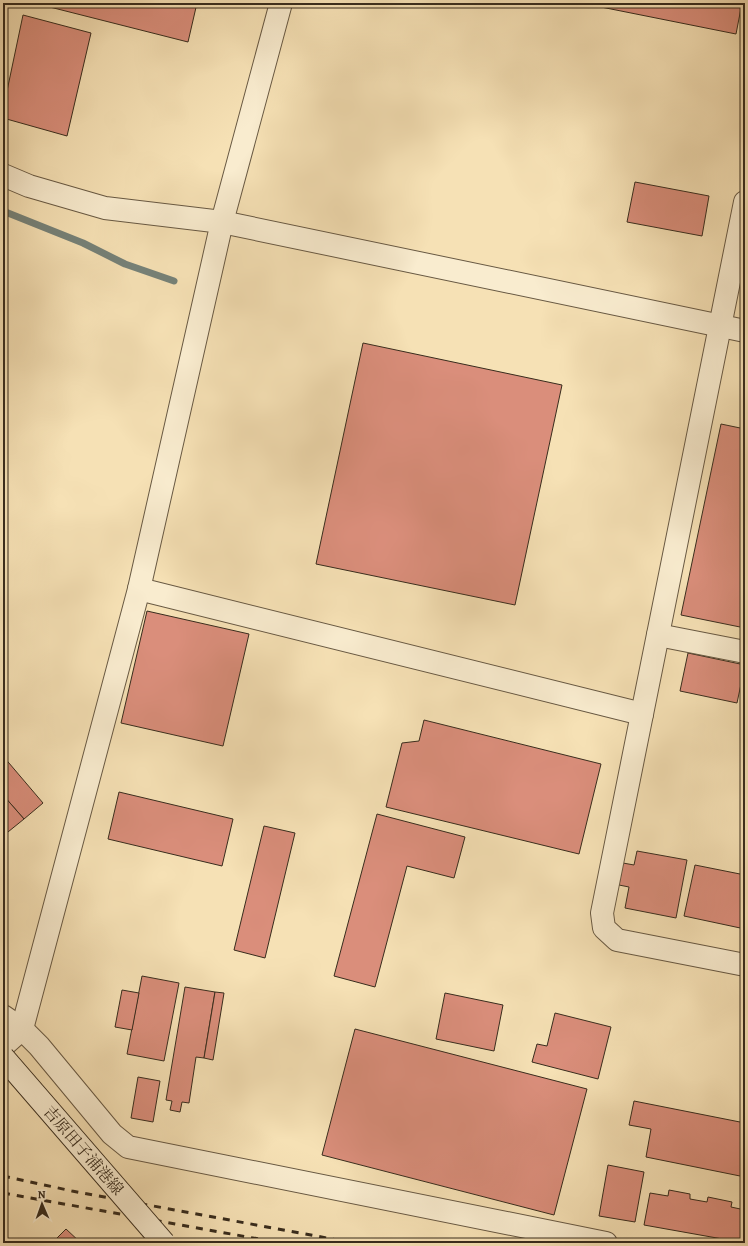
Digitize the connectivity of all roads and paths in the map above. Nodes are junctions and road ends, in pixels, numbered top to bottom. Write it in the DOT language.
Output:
graph roads {
  1 [pos="281,3"];
  2 [pos="3,175"];
  3 [pos="745,202"];
  4 [pos="222,222"];
  5 [pos="722,326"];
  6 [pos="745,330"];
  7 [pos="139,589"];
  8 [pos="658,635"];
  9 [pos="745,652"];
  10 [pos="642,714"];
  11 [pos="745,965"];
  12 [pos="3,1016"];
  13 [pos="22,1029"];
  14 [pos="3,1046"];
  15 [pos="3,1057"];
  16 [pos="164,1243"];
  17 [pos="606,1243"];
  1 -- 4 [label="street"];
  2 -- 4 [label="street"];
  3 -- 5 [label="street"];
  4 -- 5 [label="street"];
  4 -- 7 [label="street"];
  5 -- 6 [label="street"];
  5 -- 8 [label="street"];
  7 -- 10 [label="street"];
  7 -- 13 [label="street"];
  8 -- 9 [label="street"];
  8 -- 10 [label="street"];
  10 -- 11 [label="street"];
  12 -- 13 [label="street"];
  13 -- 14 [label="street"];
  13 -- 17 [label="street"];
  15 -- 16 [label="street, 吉原田子浦港線, bridge"];
}
